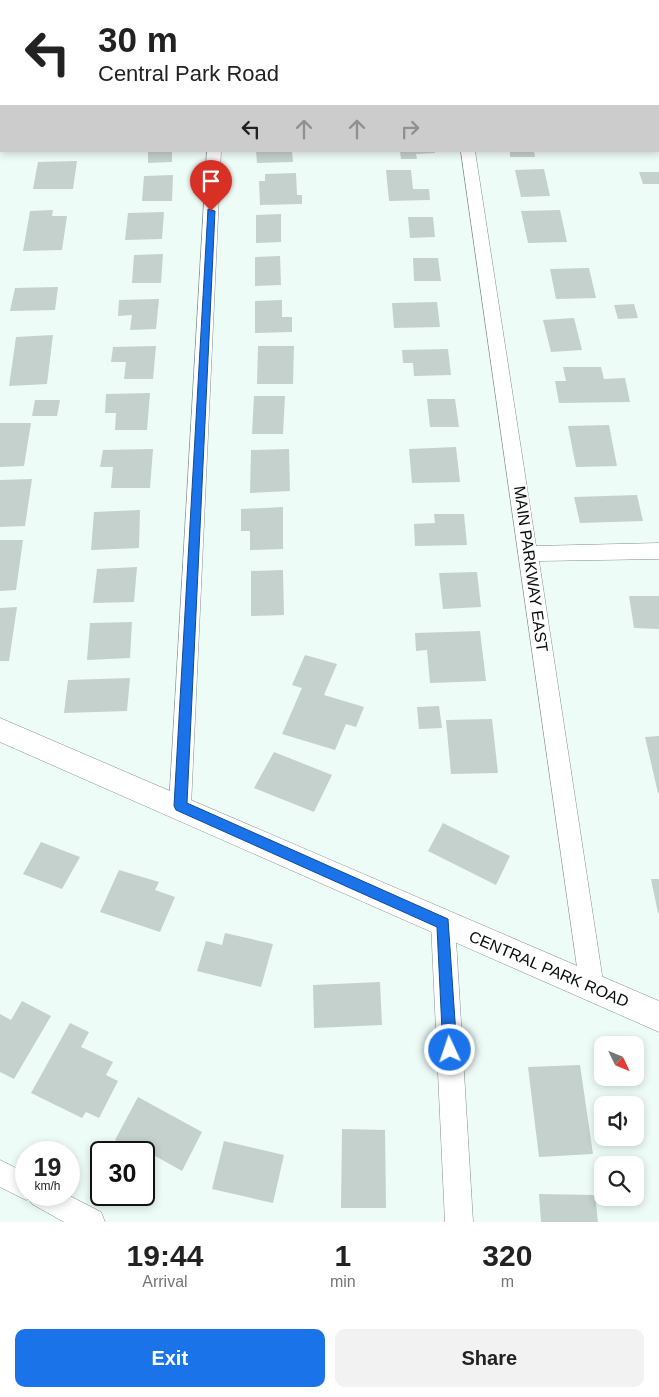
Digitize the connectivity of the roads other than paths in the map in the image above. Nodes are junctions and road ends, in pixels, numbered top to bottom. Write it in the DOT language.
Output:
graph roads {
  1 [pos="214,152"];
  2 [pos="468,152"];
  3 [pos="659,551"];
  4 [pos="529,554"];
  5 [pos="0,730"];
  6 [pos="180,806"];
  7 [pos="443,923"];
  8 [pos="592,988"];
  9 [pos="659,1017"];
  10 [pos="0,1173"];
  11 [pos="15,1181"];
  12 [pos="61,1206"];
  13 [pos="91,1222"];
  14 [pos="459,1222"];
  1 -- 6 [label="street"];
  2 -- 4 [label="street, MAIN PARKWAY EAST"];
  3 -- 4 [label="street"];
  4 -- 8 [label="street, MAIN PARKWAY EAST"];
  5 -- 6 [label="street, CENTRAL PARK ROAD"];
  6 -- 7 [label="street, CENTRAL PARK ROAD"];
  7 -- 8 [label="street, CENTRAL PARK ROAD"];
  7 -- 14 [label="street"];
  8 -- 9 [label="street, CENTRAL PARK ROAD"];
  10 -- 11 [label="street"];
  12 -- 13 [label="street"];
}
